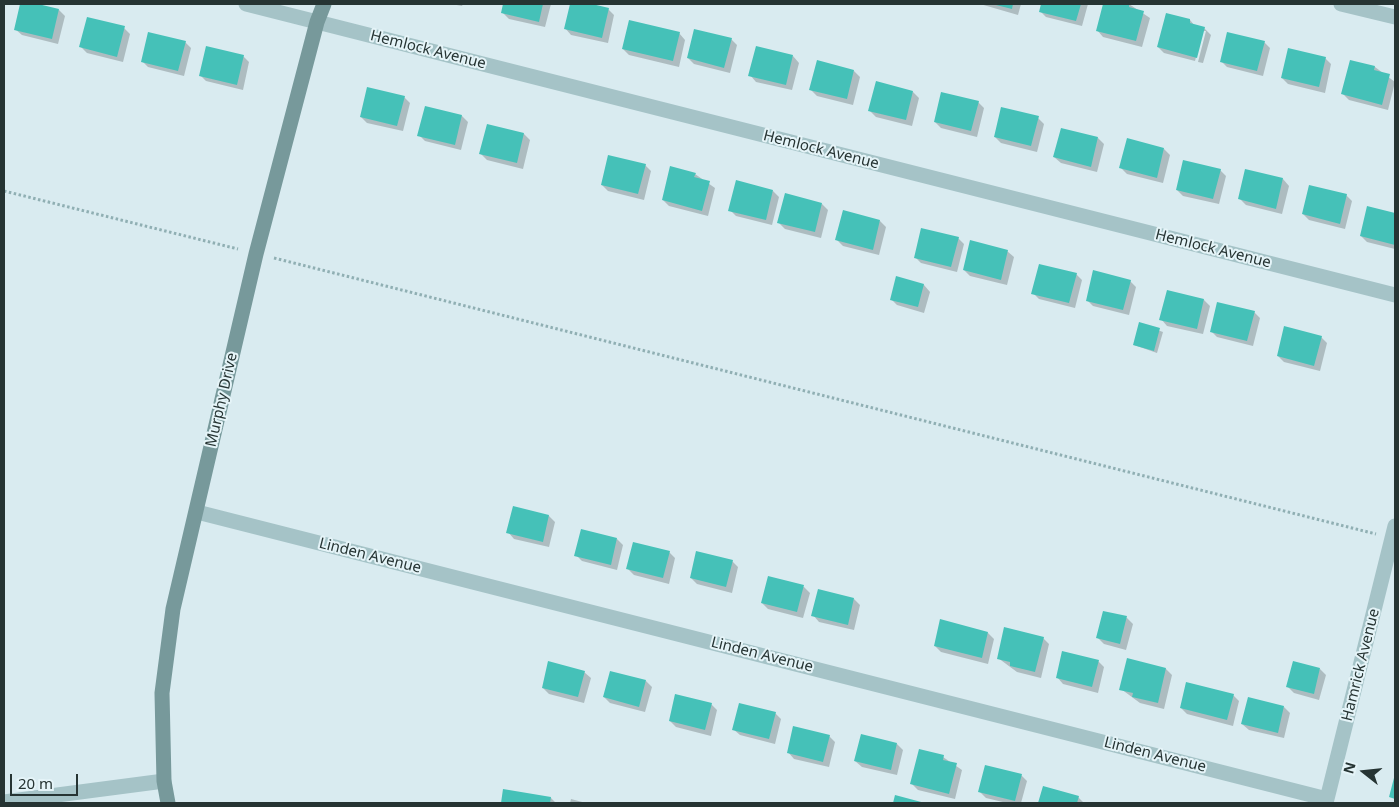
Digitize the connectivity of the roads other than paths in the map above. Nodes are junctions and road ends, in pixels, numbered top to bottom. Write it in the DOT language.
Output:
graph roads {
  1 [pos="246,4"];
  2 [pos="324,4"];
  3 [pos="1341,4"];
  4 [pos="1395,17"];
  5 [pos="317,22"];
  6 [pos="1395,295"];
  7 [pos="197,512"];
  8 [pos="1394,532"];
  9 [pos="164,781"];
  10 [pos="1327,801"];
  11 [pos="4,802"];
  12 [pos="168,803"];
  1 -- 5 [label="street, Hemlock Avenue"];
  2 -- 5 [label="street, Murphy Drive"];
  3 -- 4 [label="street"];
  5 -- 6 [label="street, Hemlock Avenue"];
  5 -- 7 [label="street, Murphy Drive"];
  7 -- 9 [label="street, Murphy Drive"];
  7 -- 10 [label="street, Linden Avenue"];
  8 -- 10 [label="street, Hamrick Avenue"];
  9 -- 11 [label="street"];
  9 -- 12 [label="street, Murphy Drive"];
}
